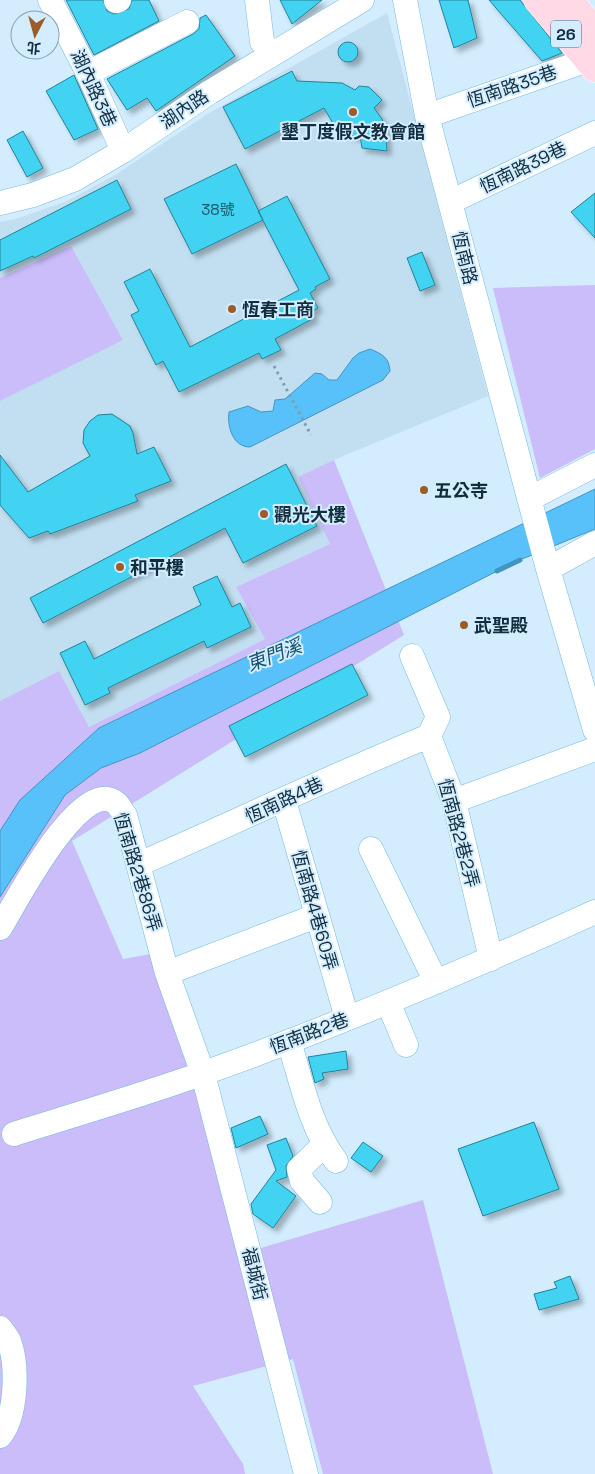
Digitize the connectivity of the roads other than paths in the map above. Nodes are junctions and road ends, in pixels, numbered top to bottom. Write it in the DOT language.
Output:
graph roads {
  1 [pos="50,0"];
  2 [pos="258,0"];
  3 [pos="362,0"];
  4 [pos="405,0"];
  5 [pos="538,0"];
  6 [pos="569,0"];
  7 [pos="187,22"];
  8 [pos="595,32"];
  9 [pos="272,54"];
  10 [pos="593,61"];
  11 [pos="88,73"];
  12 [pos="427,116"];
  13 [pos="595,133"];
  14 [pos="122,151"];
  15 [pos="450,202"];
  16 [pos="0,203"];
  17 [pos="595,465"];
  18 [pos="531,507"];
  19 [pos="595,543"];
  20 [pos="546,560"];
  21 [pos="412,656"];
  22 [pos="595,730"];
  23 [pos="429,736"];
  24 [pos="595,749"];
  25 [pos="284,801"];
  26 [pos="454,802"];
  27 [pos="371,849"];
  28 [pos="139,864"];
  29 [pos="595,912"];
  30 [pos="316,916"];
  31 [pos="0,928"];
  32 [pos="491,959"];
  33 [pos="167,973"];
  34 [pos="436,982"];
  35 [pos="388,1002"];
  36 [pos="347,1018"];
  37 [pos="289,1042"];
  38 [pos="406,1045"];
  39 [pos="203,1074"];
  40 [pos="14,1134"];
  41 [pos="320,1202"];
  42 [pos="0,1328"];
  43 [pos="0,1436"];
  44 [pos="306,1474"];
  1 -- 11 [label="street, 湖內路3巷"];
  2 -- 9 [label="street"];
  3 -- 9 [label="street, 湖內路"];
  4 -- 12 [label="street, 恆南路"];
  5 -- 10 [label="main road, 26"];
  6 -- 8 [label="main road, 26"];
  7 -- 11 [label="street"];
  9 -- 14 [label="street, 湖內路"];
  10 -- 12 [label="street, 恆南路35巷"];
  11 -- 14 [label="street, 湖內路3巷"];
  12 -- 15 [label="street, 恆南路"];
  13 -- 15 [label="street, 恆南路39巷"];
  14 -- 16 [label="street, 湖內路"];
  15 -- 18 [label="street, 恆南路"];
  17 -- 18 [label="street"];
  18 -- 20 [label="street, 恆南路"];
  19 -- 20 [label="street"];
  20 -- 22 [label="street"];
  21 -- 23 [label="street"];
  23 -- 25 [label="street, 恆南路4巷"];
  23 -- 26 [label="street, 恆南路2巷2弄"];
  24 -- 26 [label="street"];
  25 -- 28 [label="street, 恆南路4巷"];
  25 -- 30 [label="street, 恆南路4巷60弄"];
  26 -- 32 [label="street, 恆南路2巷2弄"];
  27 -- 34 [label="street"];
  28 -- 31 [label="street, 恆南路2巷86弄"];
  28 -- 33 [label="street, 恆南路2巷86弄"];
  29 -- 32 [label="street, 恆南路2巷"];
  30 -- 33 [label="street"];
  30 -- 36 [label="street, 恆南路4巷60弄"];
  32 -- 34 [label="street, 恆南路2巷"];
  33 -- 39 [label="street, 恆南路2巷86弄"];
  34 -- 35 [label="street, 恆南路2巷"];
  35 -- 36 [label="street, 恆南路2巷"];
  35 -- 38 [label="street"];
  36 -- 37 [label="street, 恆南路2巷"];
  37 -- 39 [label="street, 恆南路2巷"];
  37 -- 41 [label="street"];
  39 -- 40 [label="street, 恆南路2巷"];
  39 -- 44 [label="street, 福城街"];
  42 -- 43 [label="street"];
}
